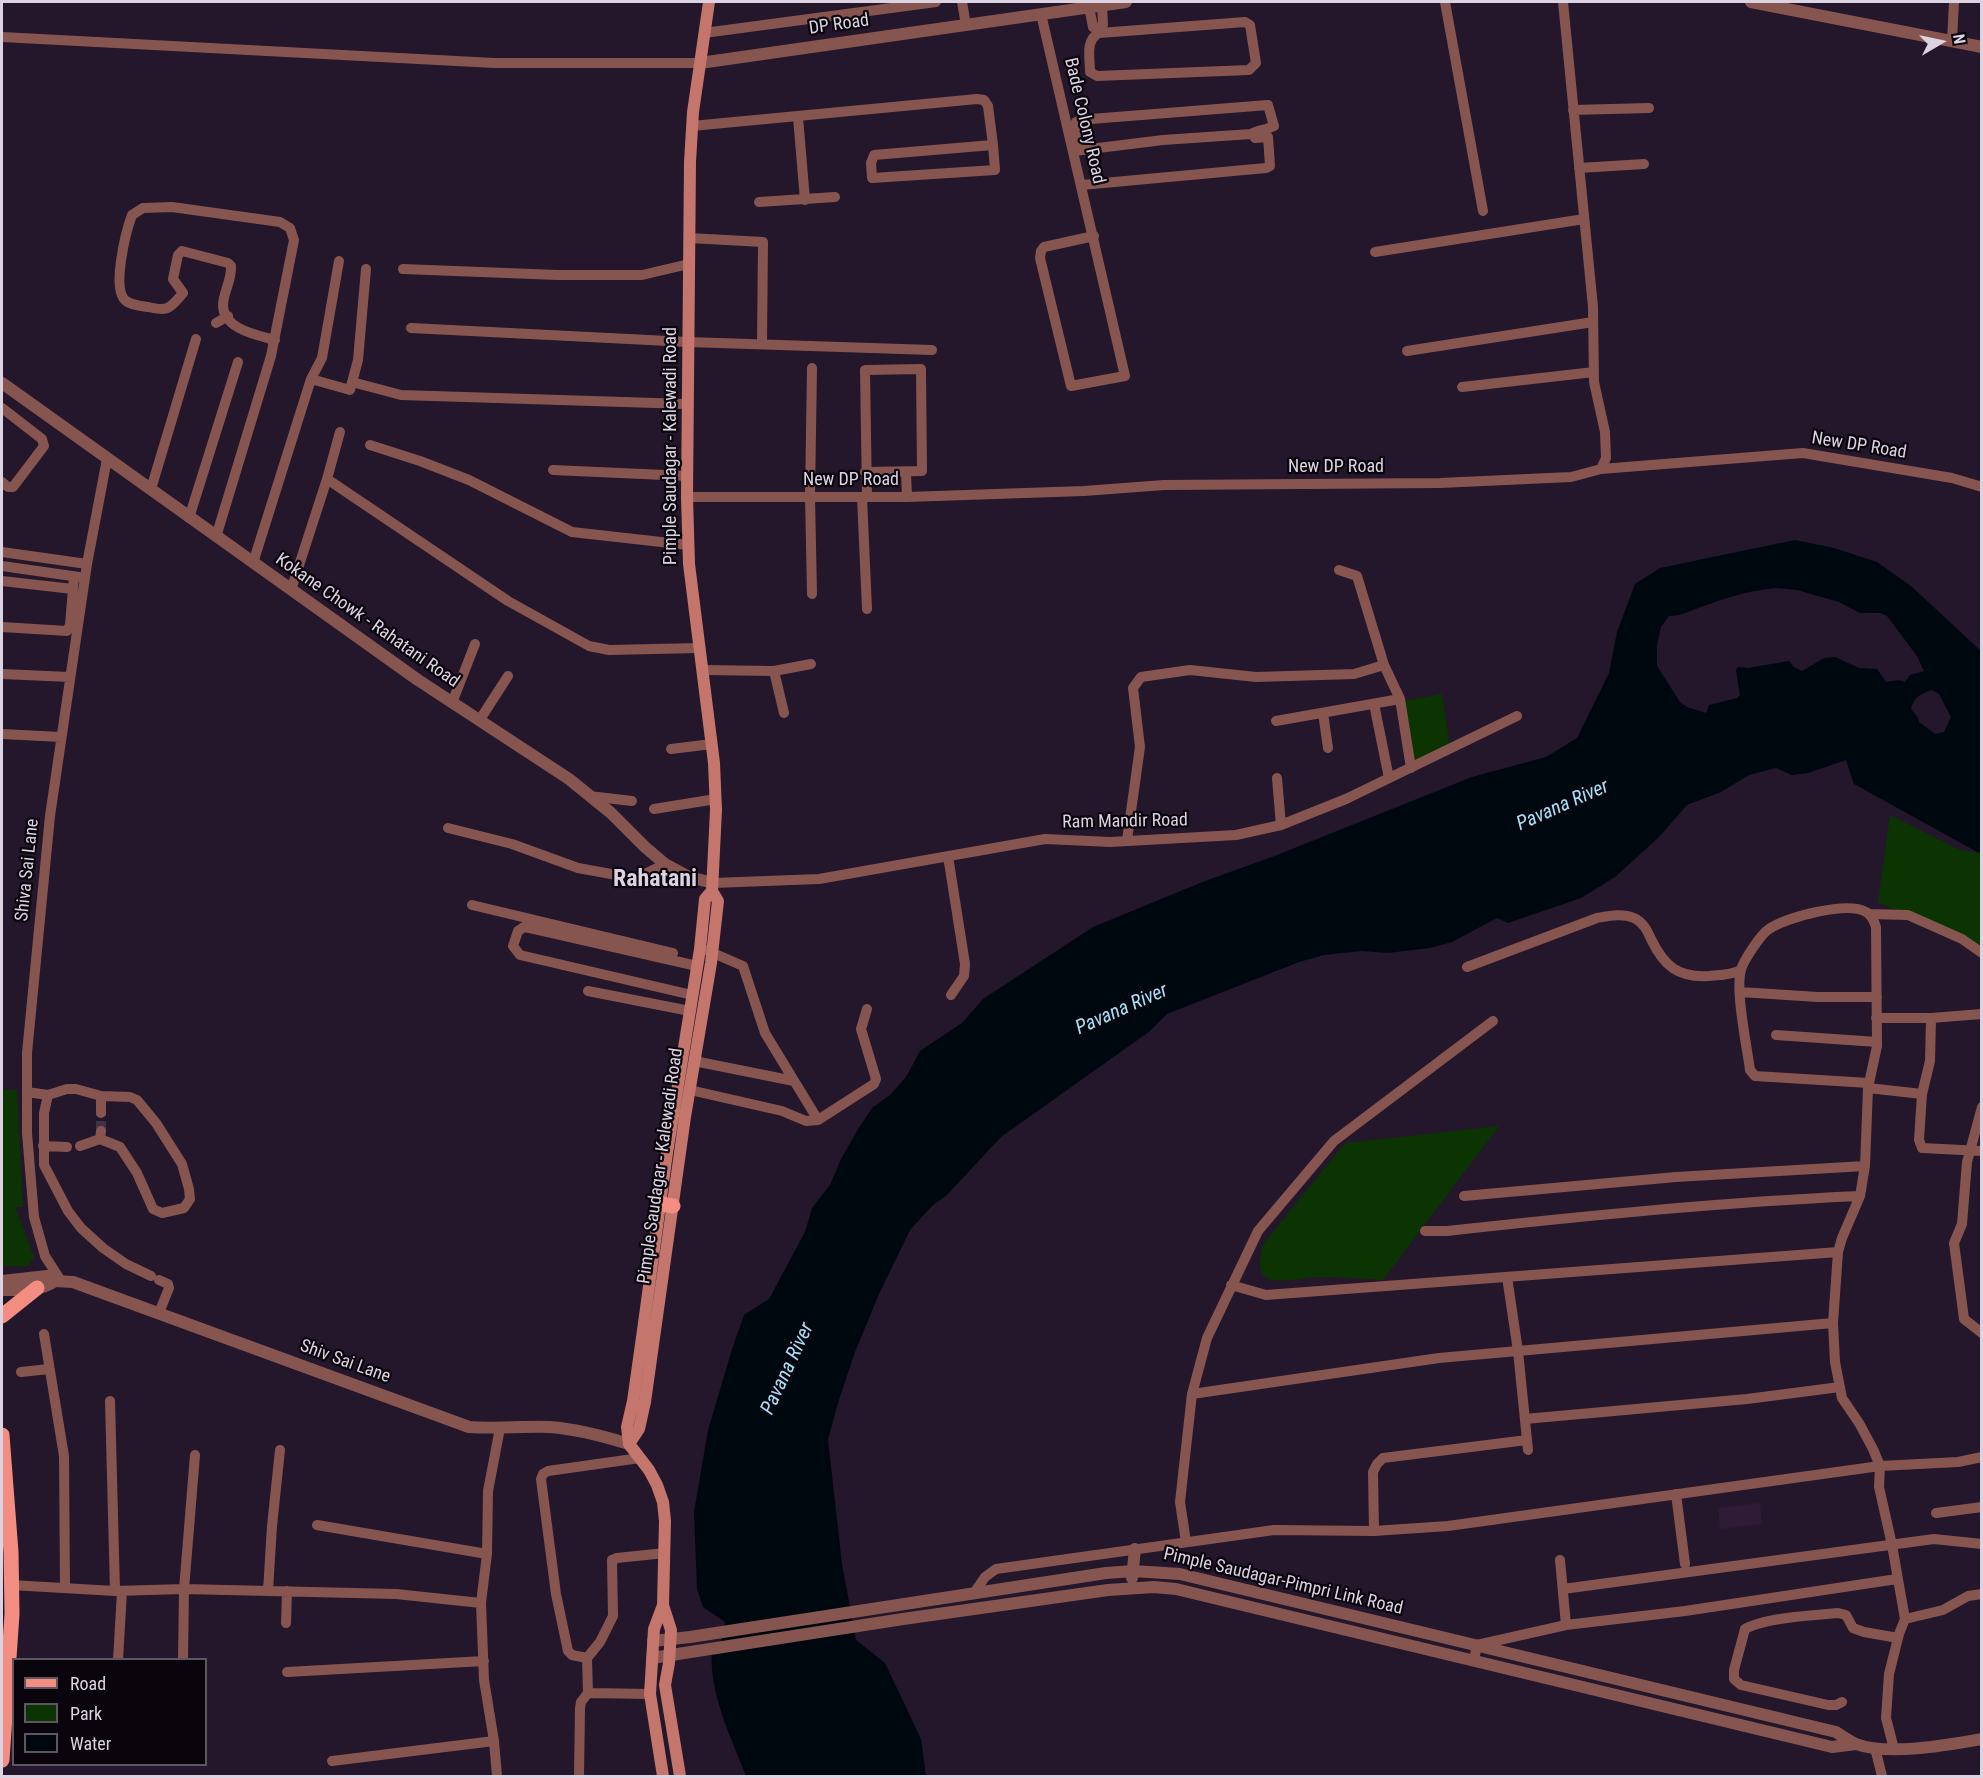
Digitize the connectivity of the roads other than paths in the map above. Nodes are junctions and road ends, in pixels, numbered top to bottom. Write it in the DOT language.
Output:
graph roads {
  1 [pos="709,2"];
  2 [pos="936,2"];
  3 [pos="962,2"];
  4 [pos="1126,2"];
  5 [pos="1446,2"];
  6 [pos="1563,2"];
  7 [pos="1751,2"];
  8 [pos="1954,2"];
  9 [pos="1103,10"];
  10 [pos="1089,13"];
  11 [pos="1041,14"];
  12 [pos="966,25"];
  13 [pos="1098,30"];
  14 [pos="704,33"];
  15 [pos="2,37"];
  16 [pos="1953,41"];
  17 [pos="1982,47"];
  18 [pos="700,63"];
  19 [pos="1649,108"];
  20 [pos="1574,110"];
  21 [pos="798,117"];
  22 [pos="692,126"];
  23 [pos="993,145"];
  24 [pos="1078,154"];
  25 [pos="1644,164"];
  26 [pos="1579,168"];
  27 [pos="1084,184"];
  28 [pos="835,197"];
  29 [pos="805,200"];
  30 [pos="759,202"];
  31 [pos="1483,212"];
  32 [pos="1584,219"];
  33 [pos="1094,236"];
  34 [pos="689,238"];
  35 [pos="1375,252"];
  36 [pos="339,261"];
  37 [pos="689,264"];
  38 [pos="366,269"];
  39 [pos="403,269"];
  40 [pos="228,316"];
  41 [pos="1593,322"];
  42 [pos="216,323"];
  43 [pos="411,328"];
  44 [pos="196,339"];
  45 [pos="275,340"];
  46 [pos="688,342"];
  47 [pos="762,344"];
  48 [pos="932,350"];
  49 [pos="1407,351"];
  50 [pos="238,362"];
  51 [pos="812,368"];
  52 [pos="1593,372"];
  53 [pos="311,379"];
  54 [pos="352,382"];
  55 [pos="2,383"];
  56 [pos="1462,387"];
  57 [pos="687,404"];
  58 [pos="2,408"];
  59 [pos="340,432"];
  60 [pos="370,445"];
  61 [pos="107,459"];
  62 [pos="1601,469"];
  63 [pos="553,470"];
  64 [pos="865,472"];
  65 [pos="906,472"];
  66 [pos="687,476"];
  67 [pos="327,479"];
  68 [pos="2,482"];
  69 [pos="1982,487"];
  70 [pos="151,489"];
  71 [pos="810,496"];
  72 [pos="687,497"];
  73 [pos="864,497"];
  74 [pos="907,497"];
  75 [pos="189,518"];
  76 [pos="216,537"];
  77 [pos="688,544"];
  78 [pos="2,552"];
  79 [pos="253,563"];
  80 [pos="87,564"];
  81 [pos="2,566"];
  82 [pos="1339,570"];
  83 [pos="80,578"];
  84 [pos="2,581"];
  85 [pos="73,589"];
  86 [pos="291,590"];
  87 [pos="812,594"];
  88 [pos="867,609"];
  89 [pos="2,627"];
  90 [pos="475,644"];
  91 [pos="699,648"];
  92 [pos="812,664"];
  93 [pos="1384,665"];
  94 [pos="702,670"];
  95 [pos="774,671"];
  96 [pos="2,674"];
  97 [pos="508,676"];
  98 [pos="70,678"];
  99 [pos="1400,699"];
  100 [pos="452,703"];
  101 [pos="1374,704"];
  102 [pos="784,713"];
  103 [pos="1323,713"];
  104 [pos="1517,716"];
  105 [pos="479,721"];
  106 [pos="1276,721"];
  107 [pos="2,734"];
  108 [pos="61,737"];
  109 [pos="712,744"];
  110 [pos="671,748"];
  111 [pos="1328,748"];
  112 [pos="1411,768"];
  113 [pos="1277,778"];
  114 [pos="1389,778"];
  115 [pos="589,796"];
  116 [pos="716,799"];
  117 [pos="632,801"];
  118 [pos="654,809"];
  119 [pos="1281,825"];
  120 [pos="448,828"];
  121 [pos="1127,840"];
  122 [pos="948,856"];
  123 [pos="665,864"];
  124 [pos="713,887"];
  125 [pos="472,905"];
  126 [pos="1869,914"];
  127 [pos="1982,953"];
  128 [pos="704,958"];
  129 [pos="1467,967"];
  130 [pos="1741,970"];
  131 [pos="588,991"];
  132 [pos="1740,992"];
  133 [pos="951,995"];
  134 [pos="692,996"];
  135 [pos="1877,997"];
  136 [pos="867,1009"];
  137 [pos="690,1011"];
  138 [pos="1982,1014"];
  139 [pos="1876,1018"];
  140 [pos="1931,1018"];
  141 [pos="1492,1021"];
  142 [pos="1776,1035"];
  143 [pos="1877,1042"];
  144 [pos="694,1061"];
  145 [pos="795,1081"];
  146 [pos="1869,1086"];
  147 [pos="690,1090"];
  148 [pos="27,1092"];
  149 [pos="1922,1094"];
  150 [pos="48,1095"];
  151 [pos="101,1096"];
  152 [pos="1982,1107"];
  153 [pos="101,1113"];
  154 [pos="818,1120"];
  155 [pos="43,1146"];
  156 [pos="80,1146"];
  157 [pos="67,1147"];
  158 [pos="1970,1151"];
  159 [pos="1982,1151"];
  160 [pos="1865,1167"];
  161 [pos="1464,1196"];
  162 [pos="1860,1196"];
  163 [pos="667,1205"];
  164 [pos="1425,1231"];
  165 [pos="1838,1252"];
  166 [pos="1508,1277"];
  167 [pos="2,1281"];
  168 [pos="58,1281"];
  169 [pos="1231,1286"];
  170 [pos="38,1288"];
  171 [pos="2,1290"];
  172 [pos="159,1313"];
  173 [pos="2,1316"];
  174 [pos="1833,1323"];
  175 [pos="1982,1333"];
  176 [pos="44,1334"];
  177 [pos="1518,1351"];
  178 [pos="49,1369"];
  179 [pos="21,1372"];
  180 [pos="1840,1387"];
  181 [pos="1192,1394"];
  182 [pos="110,1401"];
  183 [pos="1525,1419"];
  184 [pos="500,1428"];
  185 [pos="2,1435"];
  186 [pos="629,1444"];
  187 [pos="280,1450"];
  188 [pos="195,1455"];
  189 [pos="1982,1457"];
  190 [pos="640,1458"];
  191 [pos="1880,1466"];
  192 [pos="1676,1494"];
  193 [pos="1982,1507"];
  194 [pos="1936,1513"];
  195 [pos="317,1525"];
  196 [pos="1374,1531"];
  197 [pos="1186,1542"];
  198 [pos="1892,1545"];
  199 [pos="1982,1545"];
  200 [pos="1135,1549"];
  201 [pos="665,1553"];
  202 [pos="488,1554"];
  203 [pos="1560,1560"];
  204 [pos="1685,1564"];
  205 [pos="1133,1571"];
  206 [pos="1897,1579"];
  207 [pos="12,1585"];
  208 [pos="65,1588"];
  209 [pos="1131,1588"];
  210 [pos="184,1589"];
  211 [pos="1563,1589"];
  212 [pos="118,1591"];
  213 [pos="268,1591"];
  214 [pos="287,1591"];
  215 [pos="974,1593"];
  216 [pos="1982,1594"];
  217 [pos="481,1603"];
  218 [pos="663,1605"];
  219 [pos="1905,1618"];
  220 [pos="286,1623"];
  221 [pos="1566,1625"];
  222 [pos="1898,1638"];
  223 [pos="670,1640"];
  224 [pos="653,1641"];
  225 [pos="1477,1645"];
  226 [pos="669,1656"];
  227 [pos="118,1658"];
  228 [pos="183,1658"];
  229 [pos="587,1658"];
  230 [pos="652,1658"];
  231 [pos="1474,1660"];
  232 [pos="484,1661"];
  233 [pos="287,1672"];
  234 [pos="588,1693"];
  235 [pos="650,1694"];
  236 [pos="1842,1702"];
  237 [pos="1982,1739"];
  238 [pos="494,1741"];
  239 [pos="1856,1744"];
  240 [pos="1875,1748"];
  241 [pos="1894,1749"];
  242 [pos="2,1760"];
  243 [pos="332,1761"];
  244 [pos="497,1776"];
  245 [pos="579,1776"];
  246 [pos="663,1776"];
  247 [pos="680,1776"];
  248 [pos="1882,1776"];
  1 -- 14 [label="main road, Pimple Saudagar - Kalewadi Road"];
  2 -- 14 [label="street"];
  3 -- 12 [label="street"];
  4 -- 9 [label="street, DP Road"];
  5 -- 31 [label="street"];
  6 -- 20 [label="street"];
  7 -- 16 [label="street"];
  8 -- 16 [label="street"];
  9 -- 10 [label="street, DP Road"];
  9 -- 13 [label="street"];
  10 -- 11 [label="street, DP Road"];
  10 -- 13 [label="street"];
  11 -- 12 [label="street, DP Road"];
  11 -- 24 [label="street, Bade Colony Road"];
  12 -- 18 [label="street, DP Road"];
  13 -- 13 [label="street"];
  14 -- 18 [label="main road, Pimple Saudagar - Kalewadi Road"];
  15 -- 18 [label="street"];
  16 -- 17 [label="street"];
  18 -- 22 [label="main road, Pimple Saudagar - Kalewadi Road"];
  19 -- 20 [label="street"];
  20 -- 26 [label="street"];
  21 -- 22 [label="street"];
  21 -- 23 [label="street"];
  21 -- 29 [label="street"];
  22 -- 34 [label="main road, Pimple Saudagar - Kalewadi Road"];
  23 -- 23 [label="street"];
  24 -- 24 [label="street"];
  24 -- 27 [label="street, Bade Colony Road"];
  24 -- 27 [label="street"];
  25 -- 26 [label="street"];
  26 -- 32 [label="street"];
  27 -- 33 [label="street, Bade Colony Road"];
  28 -- 29 [label="street"];
  29 -- 30 [label="street"];
  32 -- 35 [label="street"];
  32 -- 41 [label="street"];
  33 -- 33 [label="street, Bade Colony Road"];
  34 -- 37 [label="main road, Pimple Saudagar - Kalewadi Road"];
  34 -- 47 [label="street"];
  36 -- 53 [label="street"];
  37 -- 39 [label="street"];
  37 -- 46 [label="main road, Pimple Saudagar - Kalewadi Road"];
  38 -- 54 [label="street"];
  40 -- 42 [label="street"];
  40 -- 45 [label="street"];
  40 -- 45 [label="street"];
  41 -- 49 [label="street"];
  41 -- 52 [label="street"];
  43 -- 46 [label="street"];
  44 -- 70 [label="street"];
  45 -- 76 [label="street"];
  46 -- 47 [label="street"];
  46 -- 57 [label="main road, Pimple Saudagar - Kalewadi Road"];
  47 -- 48 [label="street"];
  50 -- 75 [label="street"];
  51 -- 71 [label="street"];
  52 -- 56 [label="street"];
  52 -- 62 [label="street"];
  53 -- 54 [label="street"];
  53 -- 79 [label="street"];
  54 -- 57 [label="street"];
  55 -- 61 [label="street, Kokane Chowk - Rahatani Road"];
  57 -- 66 [label="main road, Pimple Saudagar - Kalewadi Road"];
  58 -- 68 [label="street"];
  59 -- 67 [label="street"];
  60 -- 77 [label="street"];
  61 -- 70 [label="street, Kokane Chowk - Rahatani Road"];
  61 -- 80 [label="street, Shiva Sai Lane"];
  62 -- 69 [label="street, New DP Road"];
  62 -- 74 [label="street, New DP Road"];
  63 -- 66 [label="street"];
  64 -- 65 [label="street"];
  64 -- 65 [label="street"];
  64 -- 73 [label="street"];
  65 -- 74 [label="street"];
  66 -- 72 [label="main road, Pimple Saudagar - Kalewadi Road"];
  67 -- 86 [label="street"];
  67 -- 91 [label="street"];
  70 -- 75 [label="street, Kokane Chowk - Rahatani Road"];
  71 -- 72 [label="street, New DP Road"];
  71 -- 73 [label="street, New DP Road"];
  71 -- 87 [label="street"];
  72 -- 77 [label="main road, Pimple Saudagar - Kalewadi Road"];
  73 -- 74 [label="street, New DP Road"];
  73 -- 88 [label="street"];
  75 -- 76 [label="street, Kokane Chowk - Rahatani Road"];
  76 -- 79 [label="street, Kokane Chowk - Rahatani Road"];
  77 -- 91 [label="main road, Pimple Saudagar - Kalewadi Road"];
  78 -- 80 [label="street"];
  79 -- 86 [label="street, Kokane Chowk - Rahatani Road"];
  80 -- 83 [label="street, Shiva Sai Lane"];
  81 -- 83 [label="street"];
  82 -- 93 [label="street"];
  83 -- 85 [label="street"];
  83 -- 98 [label="street, Shiva Sai Lane"];
  84 -- 85 [label="street"];
  85 -- 89 [label="street"];
  86 -- 100 [label="street, Kokane Chowk - Rahatani Road"];
  90 -- 100 [label="street"];
  91 -- 94 [label="main road, Pimple Saudagar - Kalewadi Road"];
  92 -- 95 [label="street"];
  93 -- 99 [label="street"];
  93 -- 121 [label="street"];
  94 -- 95 [label="street"];
  94 -- 109 [label="main road, Pimple Saudagar - Kalewadi Road"];
  95 -- 102 [label="street"];
  96 -- 98 [label="street"];
  97 -- 105 [label="street"];
  98 -- 108 [label="street, Shiva Sai Lane"];
  99 -- 101 [label="street"];
  99 -- 112 [label="street"];
  100 -- 105 [label="street, Kokane Chowk - Rahatani Road"];
  101 -- 103 [label="street"];
  101 -- 114 [label="street"];
  103 -- 106 [label="street"];
  103 -- 111 [label="street"];
  104 -- 112 [label="street, Ram Mandir Road"];
  105 -- 115 [label="street, Kokane Chowk - Rahatani Road"];
  107 -- 108 [label="street"];
  108 -- 148 [label="street, Shiva Sai Lane"];
  109 -- 110 [label="street"];
  109 -- 116 [label="main road, Pimple Saudagar - Kalewadi Road"];
  112 -- 114 [label="street, Ram Mandir Road"];
  113 -- 119 [label="street"];
  114 -- 119 [label="street, Ram Mandir Road"];
  115 -- 117 [label="street"];
  115 -- 123 [label="street, Kokane Chowk - Rahatani Road"];
  116 -- 118 [label="street"];
  116 -- 124 [label="main road, Pimple Saudagar - Kalewadi Road"];
  119 -- 121 [label="street, Ram Mandir Road"];
  120 -- 123 [label="street"];
  121 -- 122 [label="street, Ram Mandir Road"];
  122 -- 124 [label="street, Ram Mandir Road"];
  122 -- 133 [label="street"];
  123 -- 124 [label="street, Kokane Chowk - Rahatani Road"];
  124 -- 128 [label="main road, Pimple Saudagar - Kalewadi Road"];
  125 -- 128 [label="street"];
  126 -- 127 [label="street"];
  126 -- 130 [label="street"];
  126 -- 135 [label="street"];
  128 -- 134 [label="main road, Pimple Saudagar - Kalewadi Road"];
  128 -- 134 [label="street"];
  128 -- 144 [label="main road, Pimple Saudagar - Kalewadi Road"];
  128 -- 145 [label="street"];
  129 -- 130 [label="street"];
  130 -- 132 [label="street"];
  131 -- 137 [label="street"];
  132 -- 135 [label="street"];
  132 -- 146 [label="street"];
  134 -- 137 [label="main road, Pimple Saudagar - Kalewadi Road"];
  135 -- 139 [label="street"];
  136 -- 154 [label="street"];
  137 -- 163 [label="main road, Pimple Saudagar - Kalewadi Road"];
  138 -- 140 [label="street"];
  139 -- 140 [label="street"];
  139 -- 143 [label="street"];
  140 -- 149 [label="street"];
  141 -- 169 [label="street"];
  142 -- 143 [label="street"];
  143 -- 146 [label="street"];
  144 -- 145 [label="street"];
  144 -- 147 [label="main road, Pimple Saudagar - Kalewadi Road"];
  145 -- 154 [label="street"];
  146 -- 149 [label="street"];
  146 -- 160 [label="street"];
  147 -- 154 [label="street"];
  147 -- 163 [label="main road, Pimple Saudagar - Kalewadi Road"];
  148 -- 150 [label="street"];
  148 -- 168 [label="street, Shiva Sai Lane"];
  149 -- 158 [label="street"];
  150 -- 151 [label="street"];
  150 -- 155 [label="street"];
  151 -- 153 [label="street"];
  151 -- 156 [label="street"];
  152 -- 158 [label="street"];
  155 -- 157 [label="street"];
  155 -- 172 [label="street"];
  158 -- 159 [label="street"];
  158 -- 175 [label="street"];
  160 -- 161 [label="street"];
  160 -- 162 [label="street"];
  162 -- 164 [label="street"];
  162 -- 165 [label="street"];
  163 -- 186 [label="main road, Pimple Saudagar - Kalewadi Road"];
  165 -- 166 [label="street"];
  165 -- 174 [label="street"];
  166 -- 169 [label="street"];
  166 -- 177 [label="street"];
  167 -- 168 [label="street, Shiv Sai Lane"];
  168 -- 170 [label="street"];
  168 -- 172 [label="street, Shiv Sai Lane"];
  169 -- 181 [label="street"];
  170 -- 171 [label="street"];
  170 -- 173 [label="main road"];
  172 -- 184 [label="street, Shiv Sai Lane"];
  174 -- 177 [label="street"];
  174 -- 180 [label="street"];
  176 -- 178 [label="street"];
  177 -- 181 [label="street"];
  177 -- 183 [label="street"];
  178 -- 179 [label="street"];
  178 -- 208 [label="street"];
  180 -- 183 [label="street"];
  180 -- 191 [label="street"];
  181 -- 197 [label="street"];
  182 -- 212 [label="street"];
  183 -- 196 [label="street"];
  184 -- 186 [label="street, Shiv Sai Lane"];
  184 -- 202 [label="street"];
  185 -- 207 [label="main road"];
  186 -- 190 [label="main road"];
  187 -- 213 [label="street"];
  188 -- 210 [label="street"];
  189 -- 191 [label="street"];
  190 -- 201 [label="main road"];
  190 -- 229 [label="street"];
  191 -- 192 [label="street"];
  191 -- 198 [label="street"];
  192 -- 196 [label="street"];
  192 -- 204 [label="street"];
  193 -- 194 [label="street"];
  195 -- 202 [label="street"];
  196 -- 197 [label="street"];
  197 -- 200 [label="street"];
  198 -- 199 [label="street"];
  198 -- 206 [label="street"];
  198 -- 211 [label="street"];
  200 -- 205 [label="street"];
  200 -- 215 [label="street"];
  201 -- 218 [label="main road"];
  201 -- 229 [label="street"];
  202 -- 217 [label="street"];
  203 -- 211 [label="street"];
  205 -- 209 [label="street"];
  205 -- 215 [label="street, Pimple Saudagar-Pimpri Link Road"];
  205 -- 225 [label="street, Pimple Saudagar-Pimpri Link Road"];
  206 -- 219 [label="street"];
  206 -- 221 [label="street"];
  207 -- 208 [label="street"];
  207 -- 242 [label="main road"];
  208 -- 212 [label="street"];
  209 -- 226 [label="street, Pimple Saudagar-Pimpri Link Road"];
  209 -- 231 [label="street, Pimple Saudagar-Pimpri Link Road"];
  210 -- 212 [label="street"];
  210 -- 213 [label="street"];
  210 -- 228 [label="street"];
  211 -- 221 [label="street"];
  212 -- 227 [label="street"];
  213 -- 214 [label="street"];
  214 -- 217 [label="street"];
  214 -- 220 [label="street"];
  215 -- 223 [label="street, Pimple Saudagar-Pimpri Link Road"];
  216 -- 219 [label="street"];
  217 -- 232 [label="street"];
  218 -- 223 [label="main road"];
  218 -- 224 [label="main road"];
  219 -- 222 [label="street"];
  221 -- 225 [label="street"];
  222 -- 236 [label="street"];
  222 -- 241 [label="street"];
  223 -- 224 [label="street, Pimple Saudagar-Pimpri Link Road"];
  223 -- 226 [label="main road"];
  224 -- 230 [label="main road"];
  225 -- 231 [label="street"];
  225 -- 239 [label="street, Pimple Saudagar-Pimpri Link Road"];
  226 -- 230 [label="street, Pimple Saudagar-Pimpri Link Road"];
  226 -- 247 [label="main road"];
  229 -- 234 [label="street"];
  230 -- 235 [label="main road"];
  231 -- 239 [label="street, Pimple Saudagar-Pimpri Link Road"];
  232 -- 233 [label="street"];
  232 -- 238 [label="street"];
  234 -- 235 [label="street"];
  234 -- 245 [label="street"];
  235 -- 246 [label="main road"];
  237 -- 241 [label="street, Pimple Saudagar-Pimpri Link Road"];
  238 -- 243 [label="street"];
  238 -- 244 [label="street"];
  239 -- 240 [label="street, Pimple Saudagar-Pimpri Link Road"];
  240 -- 241 [label="street, Pimple Saudagar-Pimpri Link Road"];
  240 -- 248 [label="street"];
}
